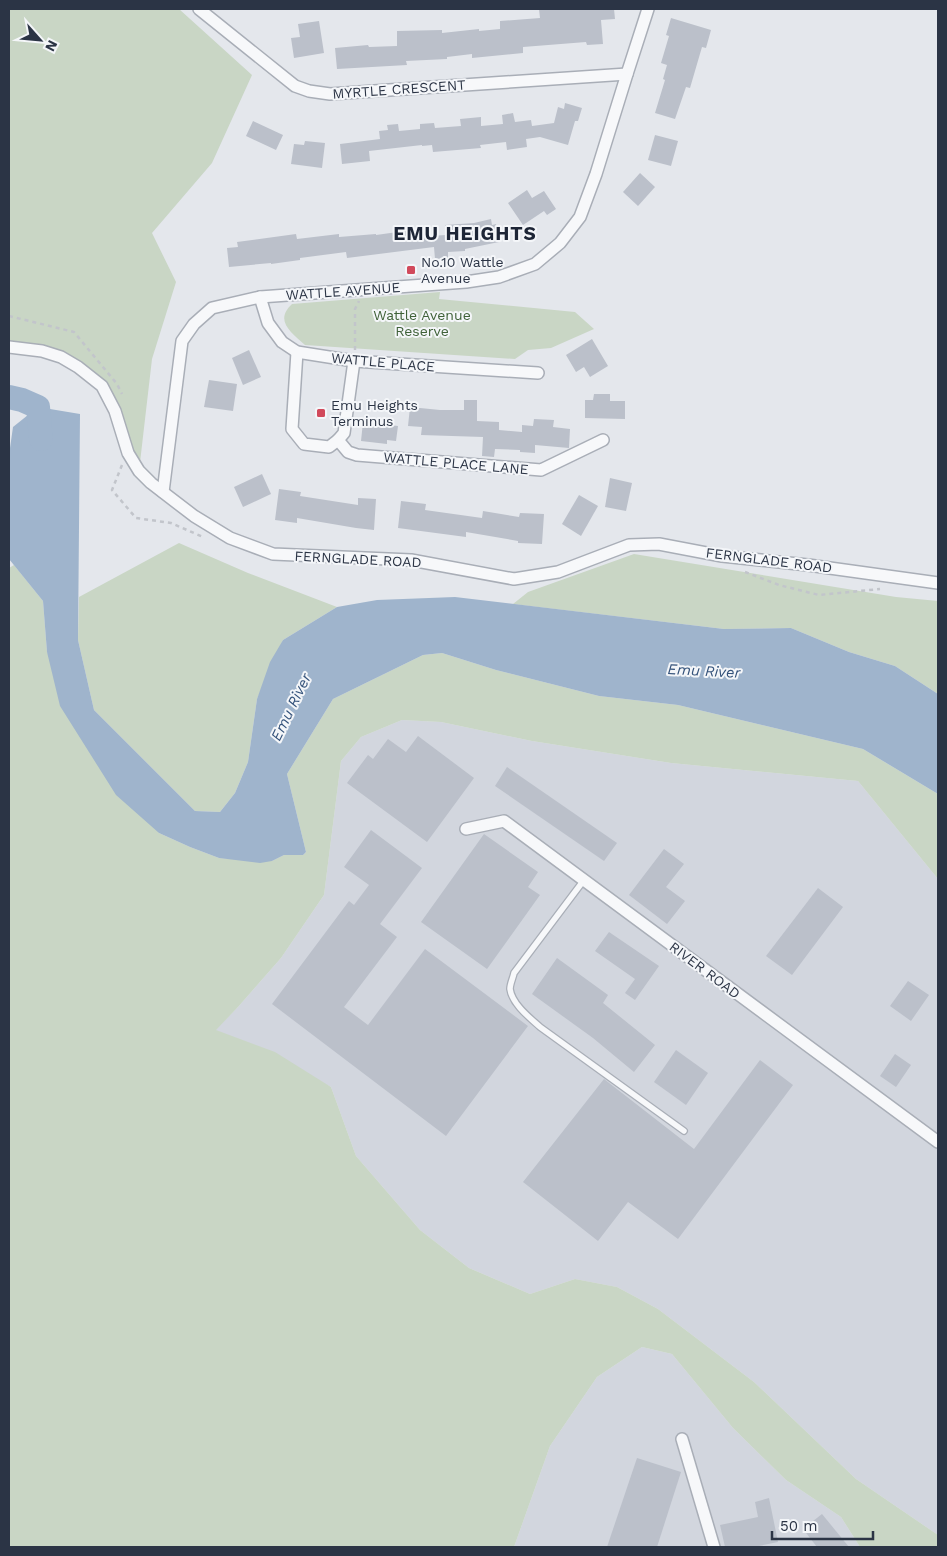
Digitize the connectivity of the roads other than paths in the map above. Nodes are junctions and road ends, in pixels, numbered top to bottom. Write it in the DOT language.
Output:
graph roads {
  1 [pos="199,9"];
  2 [pos="648,9"];
  3 [pos="627,74"];
  4 [pos="260,297"];
  5 [pos="9,347"];
  6 [pos="297,352"];
  7 [pos="354,361"];
  8 [pos="538,373"];
  9 [pos="338,440"];
  10 [pos="603,440"];
  11 [pos="162,492"];
  12 [pos="938,583"];
  13 [pos="466,829"];
  14 [pos="584,880"];
  15 [pos="684,1131"];
  16 [pos="938,1142"];
  17 [pos="682,1439"];
  18 [pos="714,1547"];
  1 -- 3 [label="street, MYRTLE CRESCENT"];
  2 -- 3 [label="street, WATTLE AVENUE"];
  3 -- 4 [label="street, WATTLE AVENUE"];
  4 -- 6 [label="street"];
  4 -- 11 [label="street, WATTLE AVENUE"];
  5 -- 11 [label="street, FERNGLADE ROAD"];
  6 -- 7 [label="street, WATTLE PLACE"];
  6 -- 9 [label="street"];
  7 -- 8 [label="street, WATTLE PLACE"];
  7 -- 9 [label="street"];
  9 -- 10 [label="street, WATTLE PLACE LANE"];
  11 -- 12 [label="street, FERNGLADE ROAD"];
  13 -- 14 [label="street, RIVER ROAD"];
  14 -- 15 [label="lane"];
  14 -- 16 [label="street, RIVER ROAD"];
  17 -- 18 [label="street"];
}
